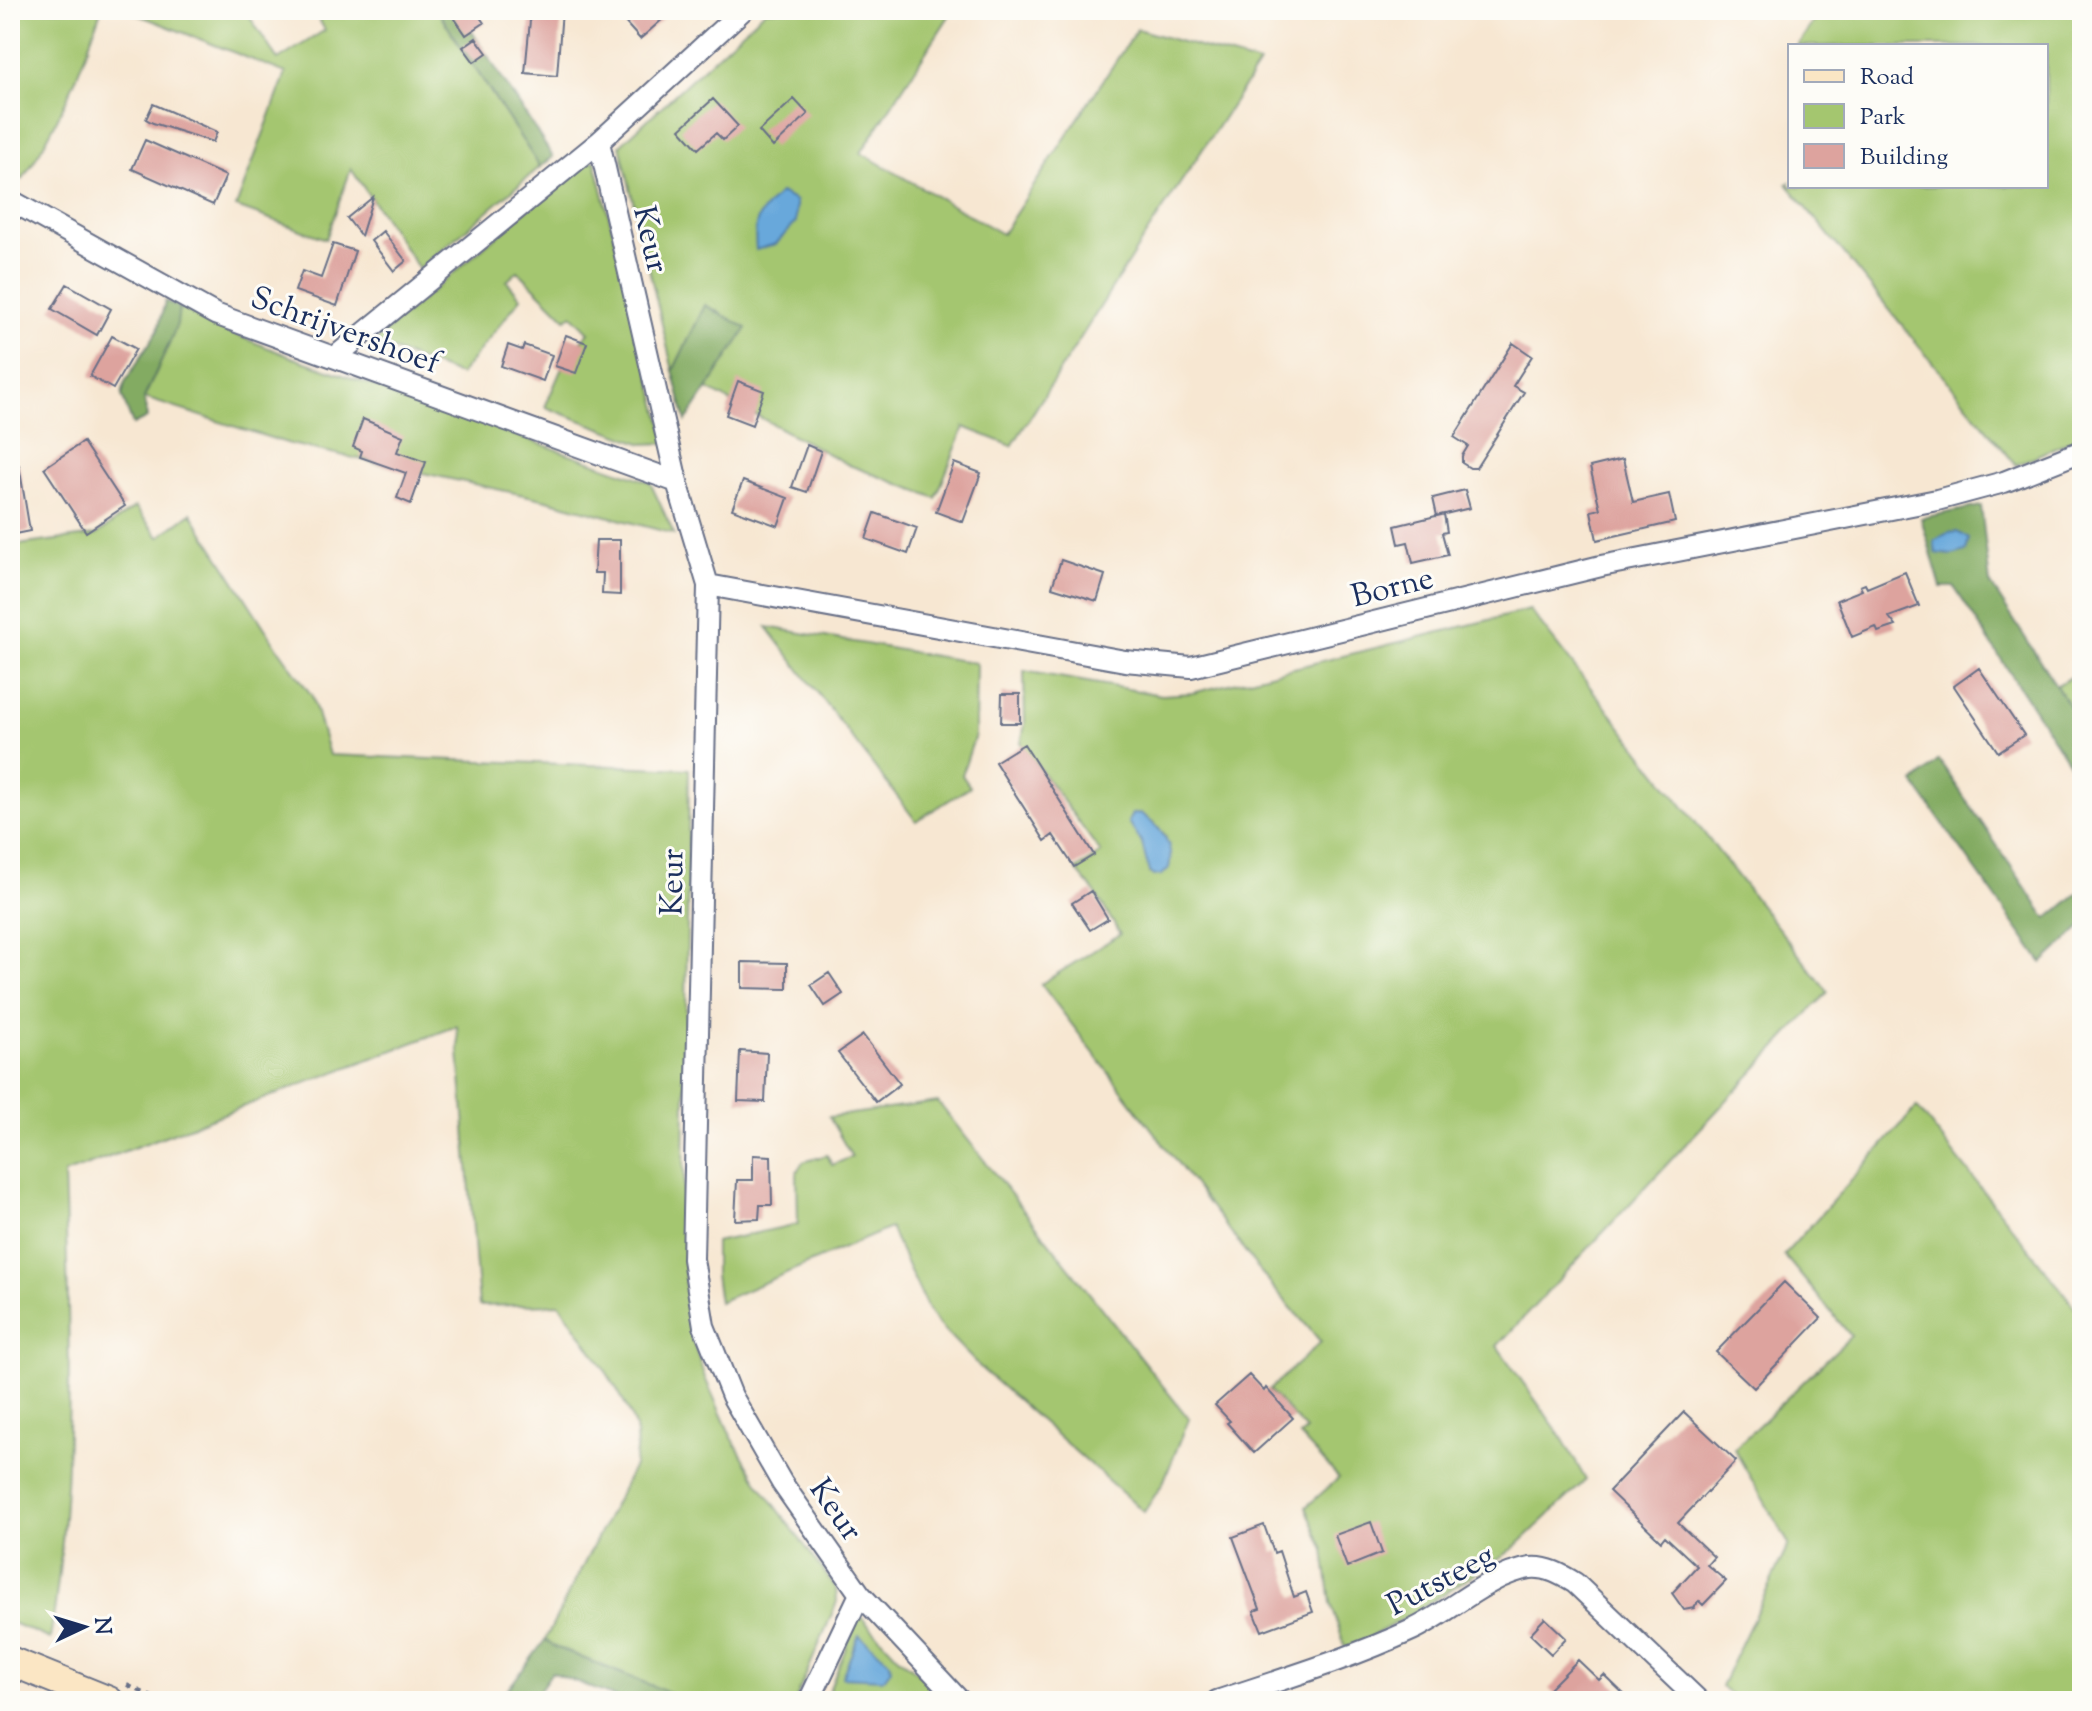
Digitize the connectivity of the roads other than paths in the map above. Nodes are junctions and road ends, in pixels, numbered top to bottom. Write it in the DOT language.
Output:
graph roads {
  1 [pos="743,10"];
  2 [pos="599,142"];
  3 [pos="10,200"];
  4 [pos="335,357"];
  5 [pos="2082,451"];
  6 [pos="677,482"];
  7 [pos="708,585"];
  8 [pos="860,1594"];
  9 [pos="10,1661"];
  10 [pos="109,1701"];
  11 [pos="809,1701"];
  12 [pos="960,1701"];
  13 [pos="1217,1701"];
  14 [pos="1699,1701"];
  1 -- 2 [label="street"];
  2 -- 4 [label="street"];
  2 -- 6 [label="street, Keur"];
  3 -- 4 [label="street, Schrijvershoef"];
  4 -- 6 [label="street, Schrijvershoef"];
  5 -- 7 [label="street, Borne"];
  6 -- 7 [label="street, Keur"];
  7 -- 8 [label="street, Keur"];
  8 -- 11 [label="street"];
  8 -- 12 [label="street, Keur"];
  9 -- 10 [label="main road"];
  13 -- 14 [label="street, Putsteeg"];
}
